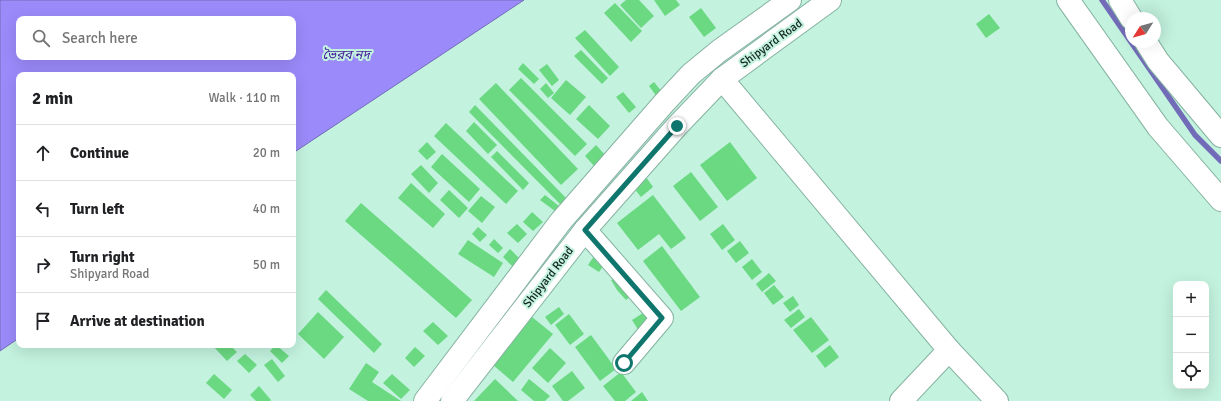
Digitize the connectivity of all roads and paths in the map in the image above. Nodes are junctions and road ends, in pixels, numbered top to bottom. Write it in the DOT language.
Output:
graph roads {
  1 [pos="790,0"];
  2 [pos="830,0"];
  3 [pos="1068,0"];
  4 [pos="1120,0"];
  5 [pos="1127,12"];
  6 [pos="1150,48"];
  7 [pos="722,79"];
  8 [pos="1221,136"];
  9 [pos="1221,200"];
  10 [pos="585,230"];
  11 [pos="949,350"];
  12 [pos="624,363"];
  13 [pos="425,401"];
  14 [pos="452,401"];
  15 [pos="901,401"];
  16 [pos="997,401"];
  1 -- 13 [label="main road"];
  2 -- 7 [label="main road, Shipyard Road"];
  3 -- 9 [label="main road"];
  4 -- 5 [label="main road"];
  6 -- 8 [label="main road"];
  7 -- 10 [label="main road, Shipyard Road"];
  7 -- 11 [label="main road"];
  10 -- 12 [label="main road"];
  10 -- 14 [label="main road, Shipyard Road"];
  11 -- 15 [label="main road"];
  11 -- 16 [label="main road"];
}
